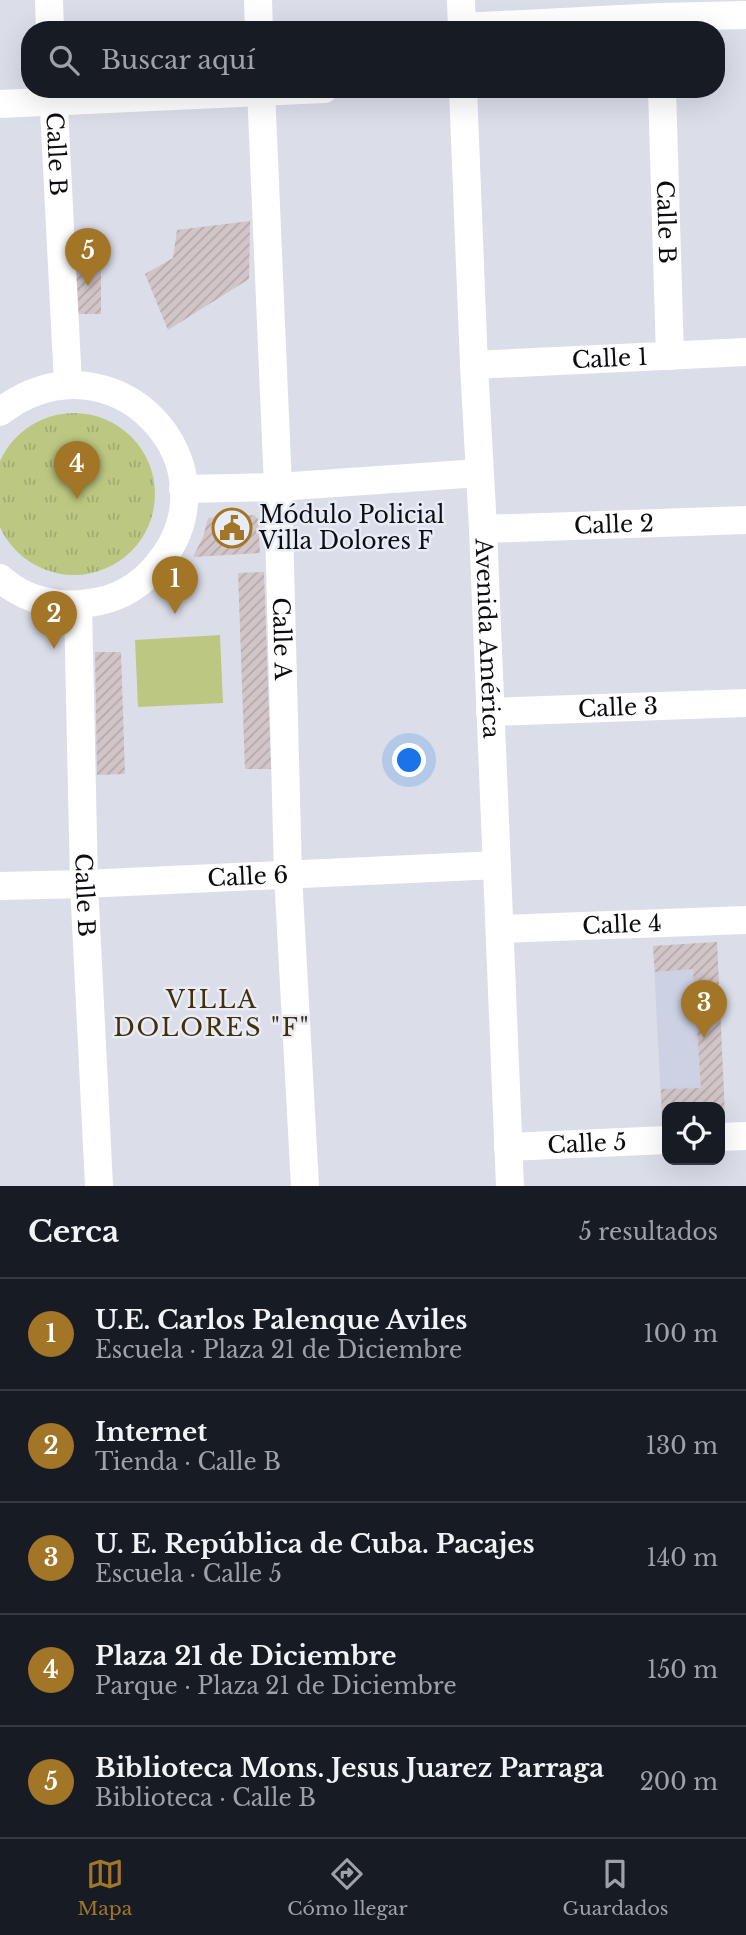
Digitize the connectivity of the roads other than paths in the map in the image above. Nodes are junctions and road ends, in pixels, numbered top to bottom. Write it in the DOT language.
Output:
graph roads {
  1 [pos="49,0"];
  2 [pos="258,0"];
  3 [pos="746,15"];
  4 [pos="462,19"];
  5 [pos="50,21"];
  6 [pos="259,21"];
  7 [pos="561,21"];
  8 [pos="682,21"];
  9 [pos="35,98"];
  10 [pos="53,98"];
  11 [pos="261,98"];
  12 [pos="463,98"];
  13 [pos="662,98"];
  14 [pos="0,104"];
  15 [pos="746,352"];
  16 [pos="670,356"];
  17 [pos="474,365"];
  18 [pos="68,384"];
  19 [pos="0,412"];
  20 [pos="480,473"];
  21 [pos="278,487"];
  22 [pos="183,489"];
  23 [pos="746,520"];
  24 [pos="484,529"];
  25 [pos="0,578"];
  26 [pos="78,605"];
  27 [pos="746,703"];
  28 [pos="490,712"];
  29 [pos="497,865"];
  30 [pos="288,875"];
  31 [pos="84,884"];
  32 [pos="0,886"];
  33 [pos="746,920"];
  34 [pos="500,929"];
  35 [pos="746,1136"];
  36 [pos="725,1137"];
  37 [pos="662,1140"];
  38 [pos="508,1147"];
  39 [pos="99,1186"];
  40 [pos="305,1186"];
  41 [pos="510,1186"];
  1 -- 5 [label="street"];
  2 -- 6 [label="street"];
  3 -- 8 [label="street"];
  4 -- 7 [label="street"];
  9 -- 14 [label="street"];
  10 -- 18 [label="street, Calle B"];
  11 -- 21 [label="street, Calle A"];
  12 -- 17 [label="street, Avenida América"];
  13 -- 16 [label="street, Calle B"];
  15 -- 16 [label="street, Calle 1"];
  16 -- 17 [label="street, Calle 1"];
  17 -- 20 [label="street, Avenida América"];
  18 -- 19 [label="street"];
  18 -- 22 [label="street"];
  20 -- 21 [label="street"];
  20 -- 24 [label="street, Avenida América"];
  21 -- 22 [label="street"];
  21 -- 30 [label="street, Calle A"];
  22 -- 26 [label="street"];
  23 -- 24 [label="street, Calle 2"];
  24 -- 28 [label="street, Avenida América"];
  25 -- 26 [label="street"];
  26 -- 31 [label="street, Calle B"];
  27 -- 28 [label="street, Calle 3"];
  28 -- 29 [label="street, Avenida América"];
  29 -- 30 [label="street, Calle 6"];
  29 -- 34 [label="street, Avenida América"];
  30 -- 31 [label="street, Calle 6"];
  30 -- 40 [label="street, Calle A"];
  31 -- 32 [label="street, Calle 6"];
  31 -- 39 [label="street, Calle B"];
  33 -- 34 [label="street, Calle 4"];
  34 -- 38 [label="street, Avenida América"];
  35 -- 36 [label="street"];
  37 -- 38 [label="street, Calle 5"];
  38 -- 41 [label="street, Avenida América"];
}
